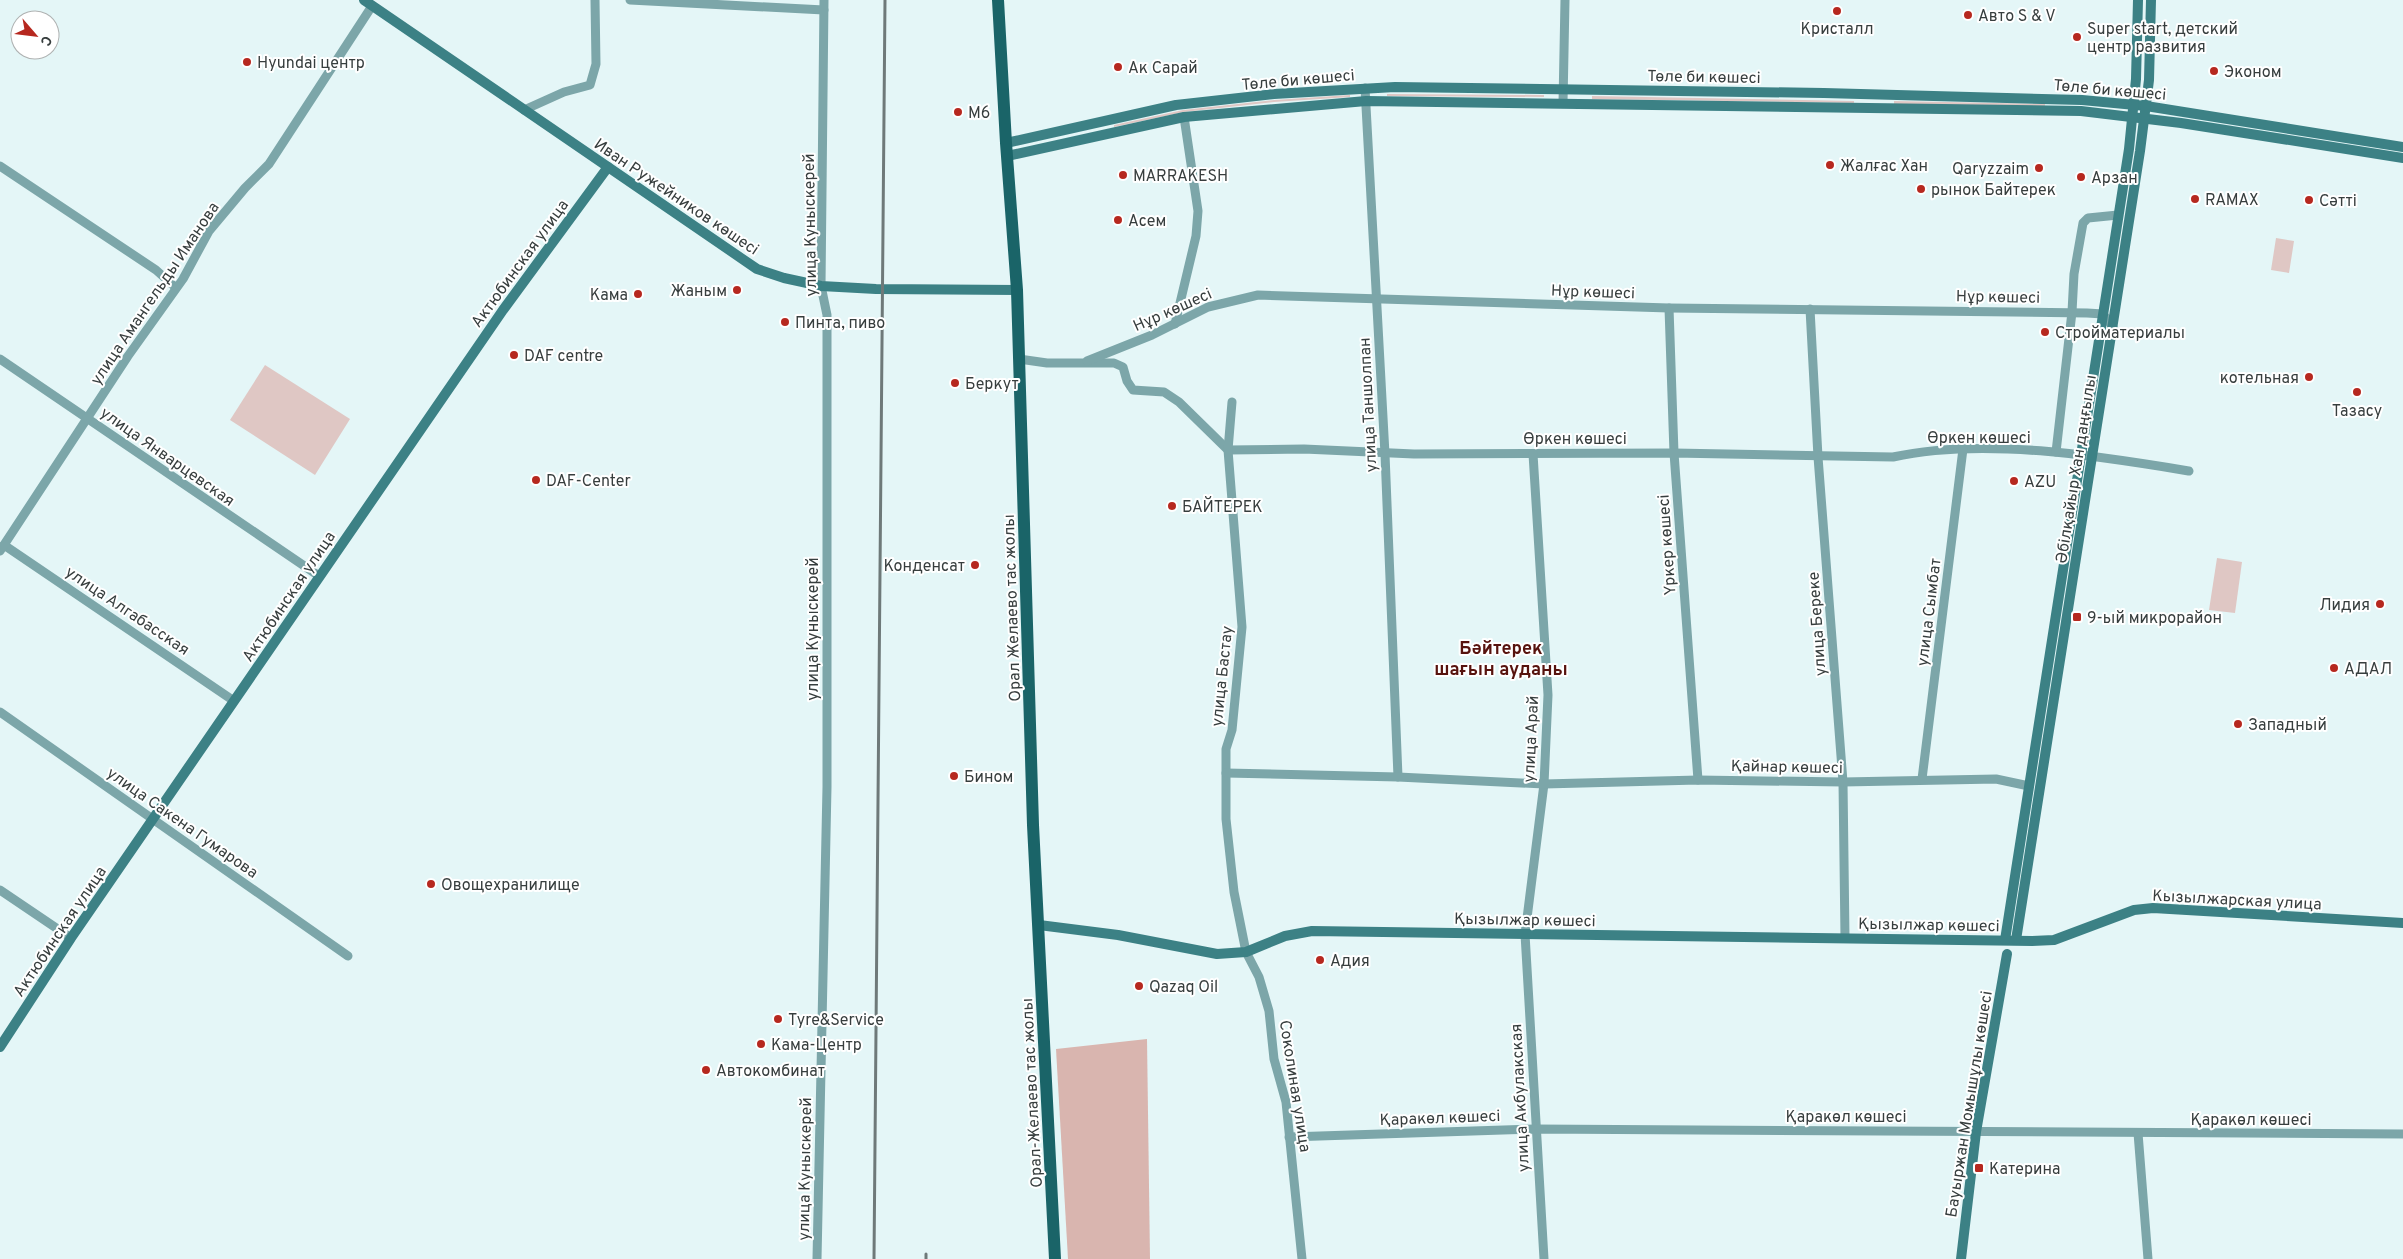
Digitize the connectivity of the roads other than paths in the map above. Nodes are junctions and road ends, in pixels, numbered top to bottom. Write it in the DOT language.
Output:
graph roads {
  1 [pos="595,0"];
  2 [pos="630,0"];
  3 [pos="998,0"];
  4 [pos="1565,0"];
  5 [pos="2138,0"];
  6 [pos="2151,0"];
  7 [pos="368,3"];
  8 [pos="824,5"];
  9 [pos="1365,88"];
  10 [pos="1563,89"];
  11 [pos="1366,101"];
  12 [pos="1562,103"];
  13 [pos="2133,105"];
  14 [pos="2146,106"];
  15 [pos="524,110"];
  16 [pos="2132,116"];
  17 [pos="1184,117"];
  18 [pos="2144,118"];
  19 [pos="1006,143"];
  20 [pos="2403,147"];
  21 [pos="1008,156"];
  22 [pos="2403,158"];
  23 [pos="0,166"];
  24 [pos="608,167"];
  25 [pos="2118,216"];
  26 [pos="821,286"];
  27 [pos="175,287"];
  28 [pos="1018,290"];
  29 [pos="1377,299"];
  30 [pos="1669,308"];
  31 [pos="1810,309"];
  32 [pos="2072,312"];
  33 [pos="2103,314"];
  34 [pos="1175,324"];
  35 [pos="2113,327"];
  36 [pos="1019,359"];
  37 [pos="0,360"];
  38 [pos="1080,364"];
  39 [pos="1232,402"];
  40 [pos="89,419"];
  41 [pos="1963,449"];
  42 [pos="1228,450"];
  43 [pos="2056,452"];
  44 [pos="1674,453"];
  45 [pos="1385,454"];
  46 [pos="1533,454"];
  47 [pos="2081,455"];
  48 [pos="1818,456"];
  49 [pos="2092,458"];
  50 [pos="2188,471"];
  51 [pos="2,548"];
  52 [pos="319,576"];
  53 [pos="234,701"];
  54 [pos="0,712"];
  55 [pos="1226,773"];
  56 [pos="1398,777"];
  57 [pos="1922,779"];
  58 [pos="1698,780"];
  59 [pos="1844,782"];
  60 [pos="1544,784"];
  61 [pos="2029,786"];
  62 [pos="153,819"];
  63 [pos="0,890"];
  64 [pos="2403,923"];
  65 [pos="1039,925"];
  66 [pos="1525,934"];
  67 [pos="71,938"];
  68 [pos="1845,938"];
  69 [pos="2010,940"];
  70 [pos="1246,952"];
  71 [pos="2007,954"];
  72 [pos="348,956"];
  73 [pos="0,1047"];
  74 [pos="1535,1129"];
  75 [pos="1976,1132"];
  76 [pos="2138,1133"];
  77 [pos="2403,1134"];
  78 [pos="1289,1137"];
  79 [pos="818,1259"];
  80 [pos="1056,1259"];
  81 [pos="1302,1259"];
  82 [pos="1544,1259"];
  83 [pos="1960,1259"];
  84 [pos="2148,1259"];
  1 -- 15 [label="street"];
  2 -- 8 [label="street"];
  3 -- 19 [label="main road"];
  4 -- 10 [label="street"];
  5 -- 13 [label="street, Әбілқайыр Хан даңғылы"];
  6 -- 14 [label="street, Әбілқайыр Хан даңғылы"];
  7 -- 15 [label="street, Иван Ружейников көшесі"];
  7 -- 27 [label="street, улица Амангельды Иманова"];
  8 -- 26 [label="street, улица Куныскерей"];
  9 -- 10 [label="street, Төле би көшесі"];
  9 -- 11 [label="street, улица Таншолпан"];
  9 -- 19 [label="street, Төле би көшесі"];
  10 -- 12 [label="street"];
  10 -- 13 [label="street, Төле би көшесі"];
  11 -- 12 [label="street, Төле би көшесі"];
  11 -- 17 [label="street, Төле би көшесі"];
  11 -- 29 [label="street, улица Таншолпан"];
  12 -- 16 [label="street, Төле би көшесі"];
  13 -- 14 [label="street, Төле би көшесі"];
  13 -- 16 [label="street, Әбілқайыр Хан даңғылы"];
  14 -- 18 [label="street, Әбілқайыр Хан даңғылы"];
  14 -- 20 [label="street, Төле би көшесі"];
  15 -- 24 [label="street, Иван Ружейников көшесі"];
  16 -- 18 [label="street, Төле би көшесі"];
  16 -- 25 [label="street, Әбілқайыр Хан даңғылы"];
  17 -- 21 [label="street, Төле би көшесі"];
  17 -- 34 [label="street"];
  18 -- 22 [label="street, Төле би көшесі"];
  18 -- 35 [label="street, Әбілқайыр Хан даңғылы"];
  19 -- 21 [label="main road"];
  21 -- 28 [label="main road"];
  23 -- 27 [label="street"];
  24 -- 26 [label="street, Иван Ружейников көшесі"];
  24 -- 52 [label="street, Актюбинская улица"];
  25 -- 32 [label="street"];
  25 -- 33 [label="street, Әбілқайыр Хан даңғылы"];
  26 -- 28 [label="street, Иван Ружейников көшесі"];
  26 -- 79 [label="street, улица Куныскерей"];
  27 -- 40 [label="street, улица Амангельды Иманова"];
  28 -- 36 [label="main road, Орал Желаево тас жолы"];
  29 -- 30 [label="street, Нұр көшесі"];
  29 -- 34 [label="street, Нұр көшесі"];
  29 -- 45 [label="street, улица Таншолпан"];
  30 -- 31 [label="street, Нұр көшесі"];
  30 -- 44 [label="street, Үркер көшесі"];
  31 -- 32 [label="street, Нұр көшесі"];
  31 -- 48 [label="street, улица Береке"];
  32 -- 33 [label="street, Нұр көшесі"];
  32 -- 43 [label="street"];
  33 -- 35 [label="street"];
  33 -- 47 [label="street, Әбілқайыр Хан даңғылы"];
  34 -- 38 [label="street, Нұр көшесі"];
  35 -- 49 [label="street, Әбілқайыр Хан даңғылы"];
  36 -- 38 [label="street"];
  36 -- 65 [label="main road, Орал Желаево тас жолы"];
  37 -- 40 [label="street, улица Январцевская"];
  38 -- 42 [label="street"];
  39 -- 42 [label="street, улица Бастау"];
  40 -- 51 [label="street, улица Амангельды Иманова"];
  40 -- 52 [label="street, улица Январцевская"];
  41 -- 43 [label="street, Өркен көшесі"];
  41 -- 48 [label="street, Өркен көшесі"];
  41 -- 57 [label="street, улица Сымбат"];
  42 -- 45 [label="street, Өркен көшесі"];
  42 -- 55 [label="street, улица Бастау"];
  43 -- 47 [label="street, Өркен көшесі"];
  44 -- 46 [label="street, Өркен көшесі"];
  44 -- 48 [label="street, Өркен көшесі"];
  44 -- 58 [label="street, Үркер көшесі"];
  45 -- 46 [label="street, Өркен көшесі"];
  45 -- 56 [label="street, улица Таншолпан"];
  46 -- 60 [label="street, улица Арай"];
  47 -- 49 [label="street, Өркен көшесі"];
  47 -- 61 [label="street, Әбілқайыр Хан даңғылы"];
  48 -- 59 [label="street, улица Береке"];
  49 -- 50 [label="street, Өркен көшесі"];
  49 -- 69 [label="street, Әбілқайыр Хан даңғылы"];
  51 -- 53 [label="street, улица Алгабасская"];
  52 -- 53 [label="street, Актюбинская улица"];
  53 -- 62 [label="street, Актюбинская улица"];
  54 -- 62 [label="street, улица Сакена Гумарова"];
  55 -- 56 [label="street, Қайнар көшесі"];
  55 -- 70 [label="street, улица Бастау"];
  56 -- 60 [label="street, Қайнар көшесі"];
  57 -- 59 [label="street, Қайнар көшесі"];
  57 -- 61 [label="street, Қайнар көшесі"];
  58 -- 59 [label="street, Қайнар көшесі"];
  58 -- 60 [label="street, Қайнар көшесі"];
  59 -- 68 [label="street, улица Береке"];
  60 -- 66 [label="street, улица Арай"];
  61 -- 69 [label="street, Әбілқайыр Хан даңғылы"];
  62 -- 67 [label="street, Актюбинская улица"];
  62 -- 72 [label="street, улица Сакена Гумарова"];
  63 -- 67 [label="street"];
  64 -- 69 [label="street, Кызылжарская улица"];
  65 -- 70 [label="street, Қызылжар көшесі"];
  65 -- 80 [label="main road, Орал-Желаево тас жолы"];
  66 -- 68 [label="street, Қызылжар көшесі"];
  66 -- 70 [label="street, Қызылжар көшесі"];
  66 -- 74 [label="street, улица Акбулакская"];
  67 -- 73 [label="street, Актюбинская улица"];
  68 -- 69 [label="street, Қызылжар көшесі"];
  69 -- 71 [label="street, Бауыржан Момышұлы көшесі"];
  70 -- 78 [label="street, Соколиная улица"];
  71 -- 75 [label="street, Бауыржан Момышұлы көшесі"];
  74 -- 75 [label="street, Қаракөл көшесі"];
  74 -- 78 [label="street, Қаракөл көшесі"];
  74 -- 82 [label="street, улица Акбулакская"];
  75 -- 76 [label="street, Қаракөл көшесі"];
  75 -- 83 [label="street, Бауыржан Момышұлы көшесі"];
  76 -- 77 [label="street, Қаракөл көшесі"];
  76 -- 84 [label="street"];
  78 -- 81 [label="street, Соколиная улица"];
}
